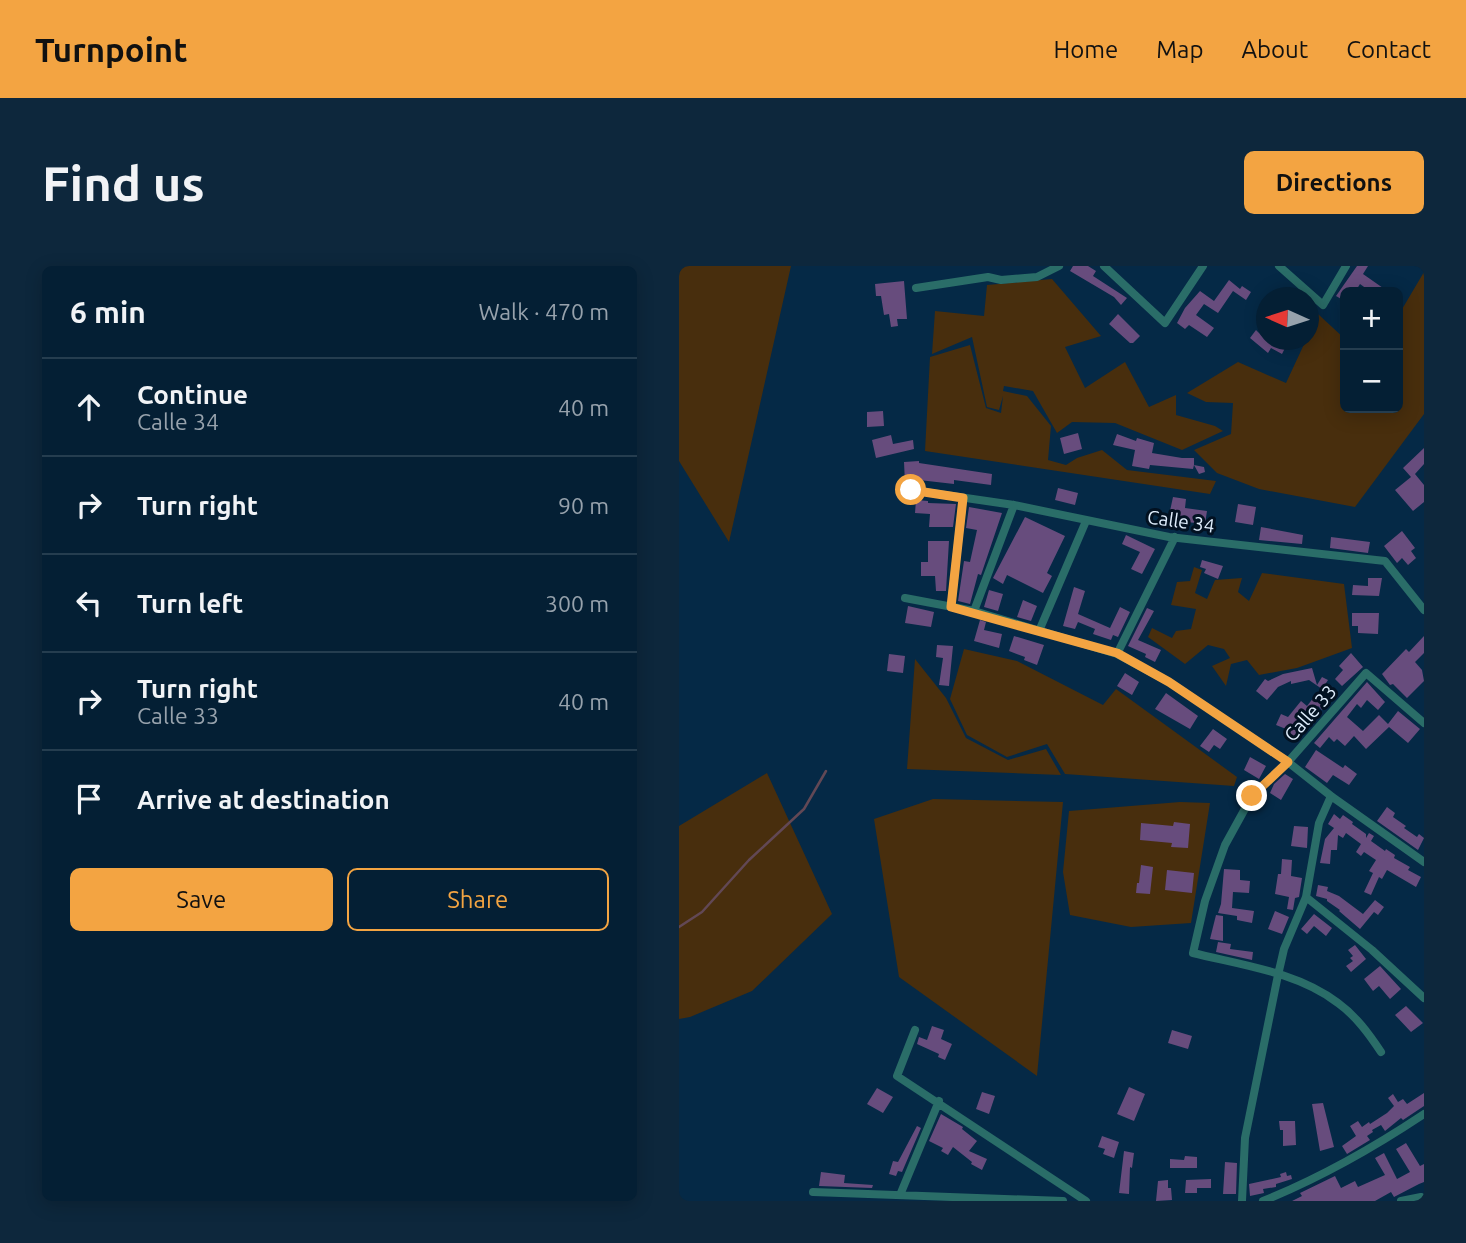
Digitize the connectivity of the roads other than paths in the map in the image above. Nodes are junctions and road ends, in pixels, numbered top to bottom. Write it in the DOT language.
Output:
graph roads {
  1 [pos="1059,266"];
  2 [pos="1104,266"];
  3 [pos="1203,266"];
  4 [pos="1279,266"];
  5 [pos="1346,266"];
  6 [pos="916,288"];
  7 [pos="911,490"];
  8 [pos="963,498"];
  9 [pos="1014,505"];
  10 [pos="1086,521"];
  11 [pos="1175,537"];
  12 [pos="905,598"];
  13 [pos="951,607"];
  14 [pos="1424,610"];
  15 [pos="974,611"];
  16 [pos="1039,631"];
  17 [pos="1117,653"];
  18 [pos="1424,723"];
  19 [pos="1288,762"];
  20 [pos="1331,796"];
  21 [pos="1424,862"];
  22 [pos="1306,897"];
  23 [pos="1278,975"];
  24 [pos="1424,998"];
  25 [pos="915,1030"];
  26 [pos="1381,1052"];
  27 [pos="939,1101"];
  28 [pos="1424,1114"];
  29 [pos="813,1192"];
  30 [pos="900,1195"];
  31 [pos="1421,1198"];
  32 [pos="1036,1200"];
  33 [pos="1063,1201"];
  34 [pos="1086,1201"];
  35 [pos="1242,1201"];
  36 [pos="1263,1201"];
  37 [pos="1401,1201"];
  1 -- 6 [label="street"];
  2 -- 3 [label="street"];
  4 -- 5 [label="street"];
  7 -- 8 [label="street, Calle 34"];
  8 -- 9 [label="street, Calle 34"];
  8 -- 13 [label="street"];
  9 -- 10 [label="street, Calle 34"];
  9 -- 15 [label="street"];
  10 -- 11 [label="street, Calle 34"];
  10 -- 16 [label="street"];
  11 -- 14 [label="street, Calle 34"];
  11 -- 17 [label="street"];
  12 -- 13 [label="street"];
  13 -- 15 [label="street"];
  15 -- 16 [label="street"];
  16 -- 17 [label="street"];
  17 -- 19 [label="street"];
  18 -- 19 [label="street, Calle 33"];
  19 -- 20 [label="street"];
  19 -- 23 [label="street, Calle 33"];
  20 -- 21 [label="street"];
  20 -- 22 [label="street"];
  22 -- 23 [label="street"];
  22 -- 24 [label="street"];
  23 -- 26 [label="street"];
  23 -- 35 [label="street"];
  25 -- 27 [label="street"];
  27 -- 30 [label="street"];
  27 -- 34 [label="street"];
  28 -- 36 [label="street"];
  29 -- 30 [label="street"];
  30 -- 32 [label="street"];
  31 -- 37 [label="street"];
  32 -- 33 [label="street"];
}
